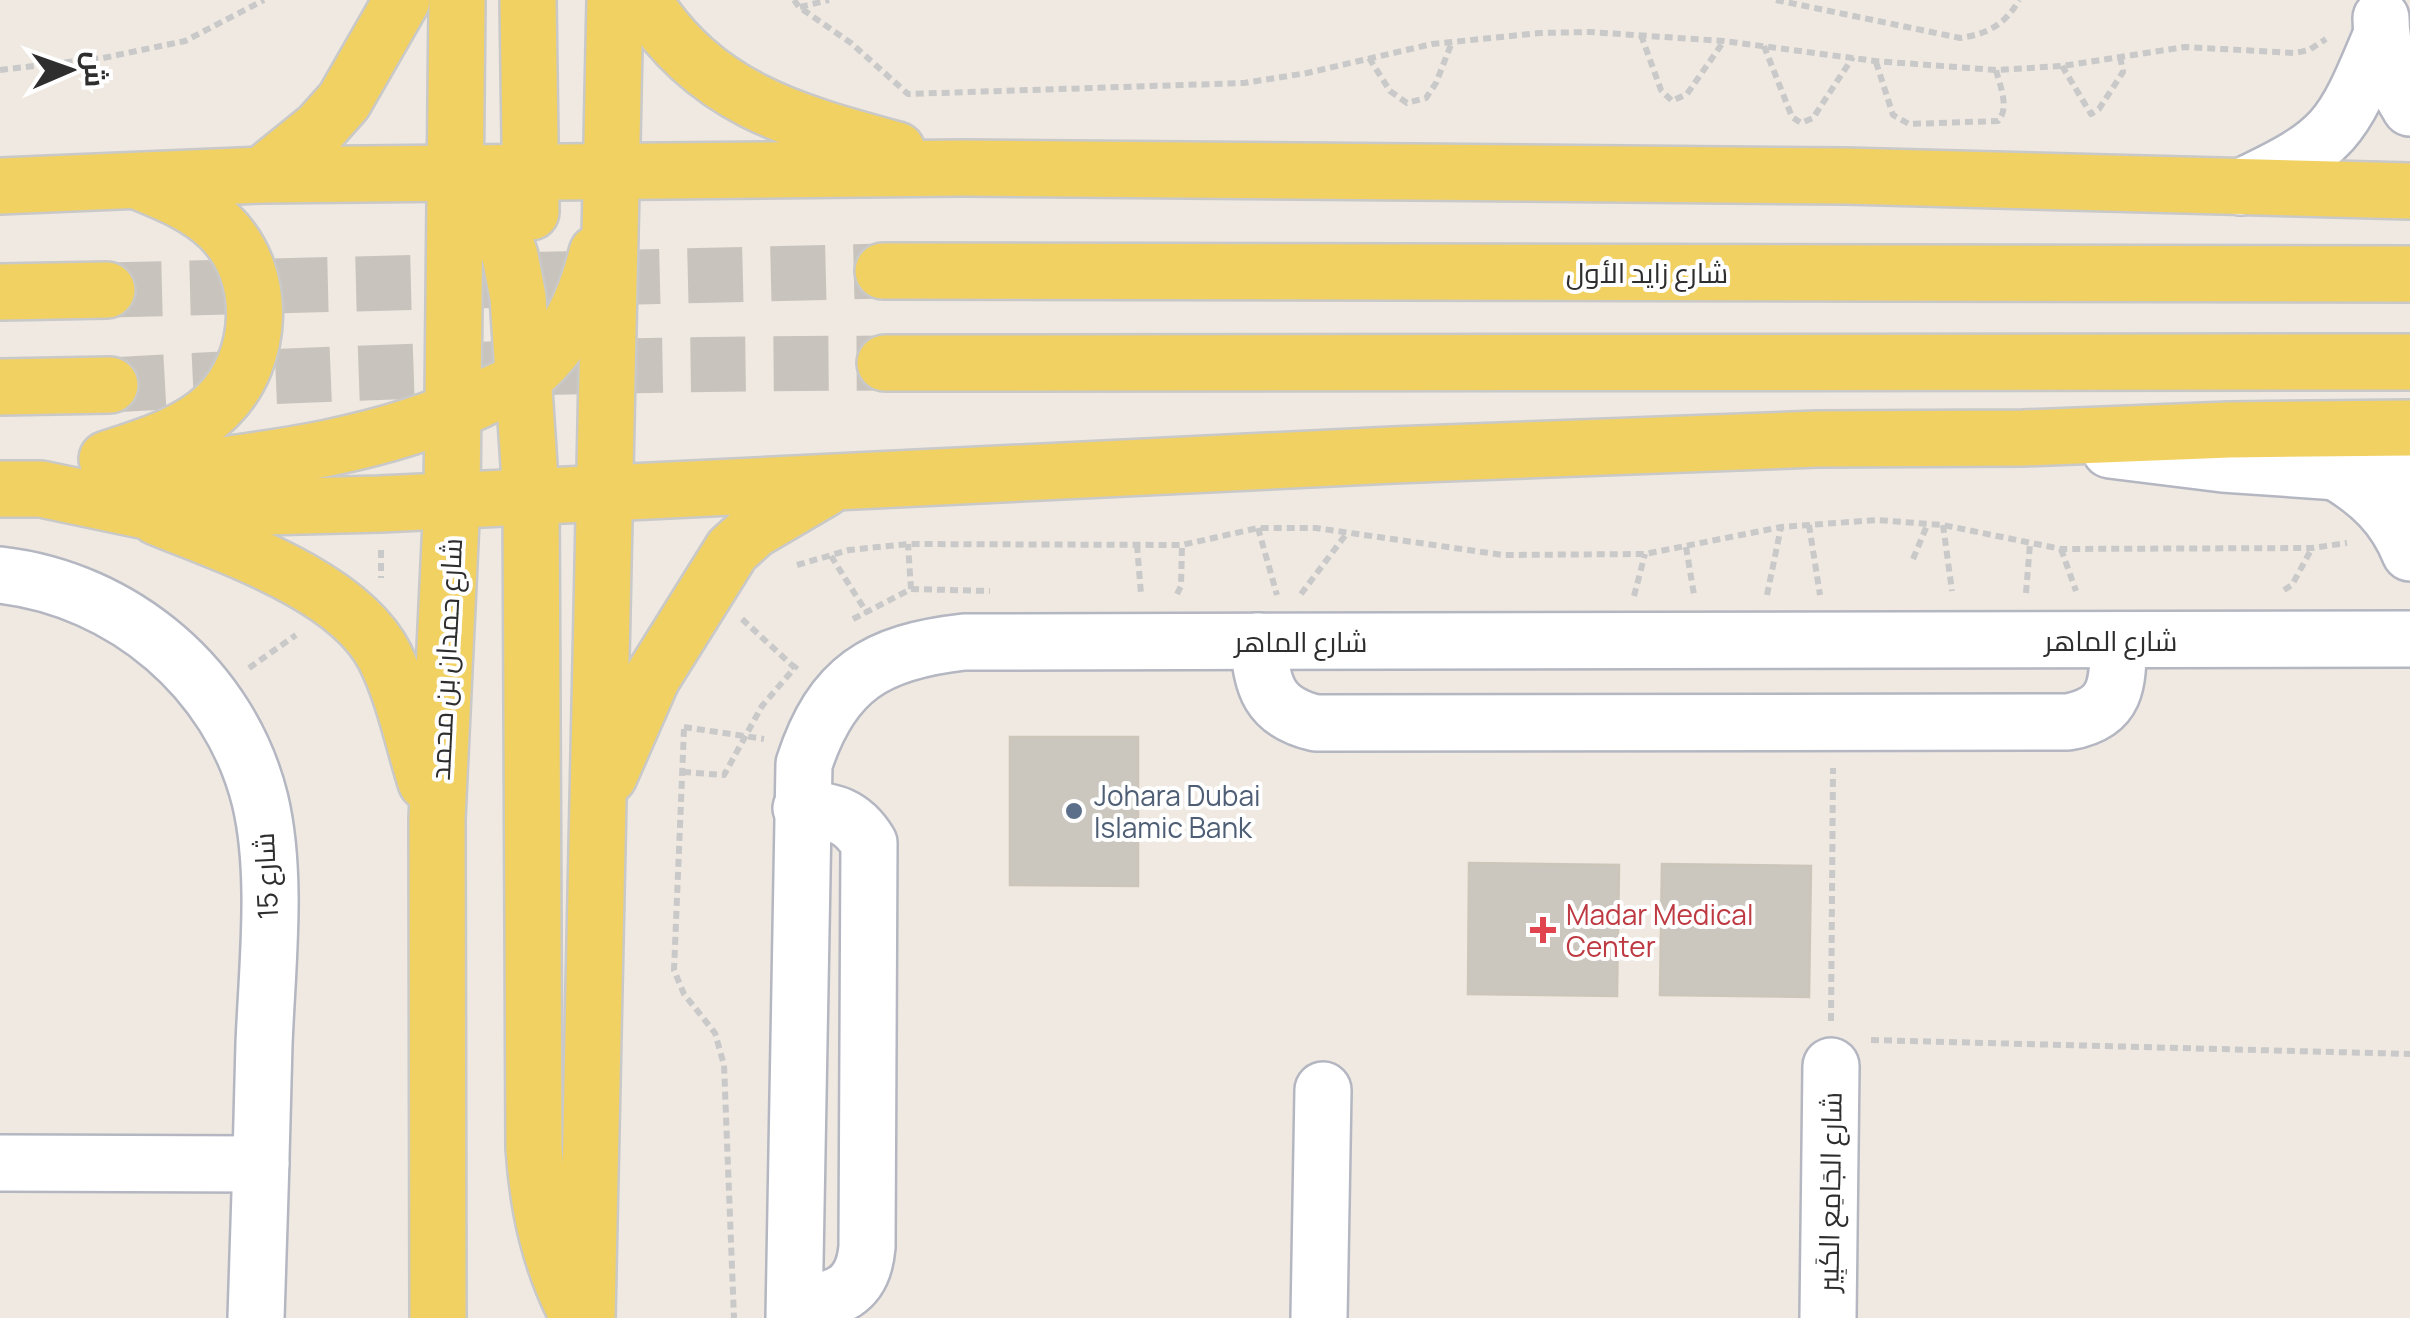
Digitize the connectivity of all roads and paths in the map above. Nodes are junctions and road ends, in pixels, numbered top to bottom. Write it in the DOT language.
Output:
graph roads {
  1 [pos="264,0"];
  2 [pos="402,0"];
  3 [pos="457,0"];
  4 [pos="528,0"];
  5 [pos="616,0"];
  6 [pos="643,0"];
  7 [pos="829,0"];
  8 [pos="1776,0"];
  9 [pos="2020,0"];
  10 [pos="797,4"];
  11 [pos="2365,22"];
  12 [pos="1640,35"];
  13 [pos="1724,41"];
  14 [pos="1452,42"];
  15 [pos="1764,46"];
  16 [pos="2120,56"];
  17 [pos="1853,57"];
  18 [pos="1369,58"];
  19 [pos="1875,61"];
  20 [pos="2062,66"];
  21 [pos="0,70"];
  22 [pos="1996,70"];
  23 [pos="2410,108"];
  24 [pos="963,168"];
  25 [pos="614,173"];
  26 [pos="529,174"];
  27 [pos="262,175"];
  28 [pos="455,175"];
  29 [pos="135,180"];
  30 [pos="0,186"];
  31 [pos="2241,187"];
  32 [pos="2410,191"];
  33 [pos="883,271"];
  34 [pos="2410,274"];
  35 [pos="107,290"];
  36 [pos="0,292"];
  37 [pos="2410,362"];
  38 [pos="885,363"];
  39 [pos="532,371"];
  40 [pos="110,385"];
  41 [pos="0,387"];
  42 [pos="453,412"];
  43 [pos="2410,428"];
  44 [pos="2023,438"];
  45 [pos="2338,472"];
  46 [pos="2410,477"];
  47 [pos="832,484"];
  48 [pos="20,490"];
  49 [pos="606,492"];
  50 [pos="530,496"];
  51 [pos="452,500"];
  52 [pos="141,510"];
  53 [pos="1928,523"];
  54 [pos="1809,524"];
  55 [pos="1943,525"];
  56 [pos="1258,528"];
  57 [pos="1781,528"];
  58 [pos="1347,533"];
  59 [pos="1182,544"];
  60 [pos="2030,544"];
  61 [pos="1137,546"];
  62 [pos="1686,547"];
  63 [pos="2061,549"];
  64 [pos="2410,553"];
  65 [pos="1645,554"];
  66 [pos="830,556"];
  67 [pos="1913,559"];
  68 [pos="0,574"];
  69 [pos="1953,594"];
  70 [pos="2078,595"];
  71 [pos="1175,598"];
  72 [pos="1142,609"];
  73 [pos="1697,611"];
  74 [pos="1823,611"];
  75 [pos="2024,611"];
  76 [pos="734,612"];
  77 [pos="1630,612"];
  78 [pos="1764,612"];
  79 [pos="2410,639"];
  80 [pos="2118,640"];
  81 [pos="1258,641"];
  82 [pos="896,655"];
  83 [pos="838,697"];
  84 [pos="1834,722"];
  85 [pos="684,726"];
  86 [pos="810,747"];
  87 [pos="598,802"];
  88 [pos="801,808"];
  89 [pos="437,818"];
  90 [pos="1831,1052"];
  91 [pos="2410,1054"];
  92 [pos="1323,1090"];
  93 [pos="0,1163"];
  94 [pos="261,1164"];
  95 [pos="795,1312"];
  96 [pos="256,1318"];
  97 [pos="438,1318"];
  98 [pos="579,1318"];
  99 [pos="587,1318"];
  100 [pos="1319,1318"];
  101 [pos="1828,1318"];
  1 -- 21 [label="path"];
  2 -- 27 [label="main road"];
  3 -- 28 [label="main road, شارع حمدان بن محمد"];
  4 -- 26 [label="main road"];
  5 -- 25 [label="main road"];
  6 -- 24 [label="main road"];
  7 -- 10 [label="path"];
  8 -- 9 [label="path"];
  10 -- 18 [label="path"];
  11 -- 16 [label="path"];
  11 -- 23 [label="street"];
  11 -- 31 [label="street"];
  12 -- 13 [label="path"];
  12 -- 13 [label="path"];
  12 -- 14 [label="path"];
  13 -- 15 [label="path"];
  14 -- 18 [label="path"];
  14 -- 18 [label="path"];
  15 -- 17 [label="path"];
  15 -- 17 [label="path"];
  16 -- 20 [label="path"];
  16 -- 20 [label="path"];
  17 -- 19 [label="path"];
  19 -- 22 [label="path"];
  19 -- 22 [label="path"];
  20 -- 22 [label="path"];
  24 -- 25 [label="main road"];
  24 -- 31 [label="main road"];
  25 -- 26 [label="main road"];
  25 -- 39 [label="main road"];
  25 -- 49 [label="main road"];
  26 -- 28 [label="main road"];
  26 -- 39 [label="main road"];
  27 -- 28 [label="main road"];
  27 -- 29 [label="main road"];
  28 -- 39 [label="main road"];
  28 -- 42 [label="main road, شارع حمدان بن محمد"];
  29 -- 30 [label="main road"];
  29 -- 48 [label="main road"];
  31 -- 32 [label="main road"];
  33 -- 34 [label="main road, شارع زايد الأول"];
  35 -- 36 [label="main road"];
  37 -- 38 [label="main road"];
  39 -- 42 [label="main road"];
  39 -- 49 [label="main road"];
  39 -- 50 [label="main road"];
  40 -- 41 [label="main road"];
  42 -- 48 [label="main road"];
  42 -- 51 [label="main road, شارع حمدان بن محمد"];
  43 -- 44 [label="main road"];
  44 -- 45 [label="street"];
  44 -- 47 [label="main road"];
  45 -- 46 [label="street"];
  45 -- 64 [label="street"];
  47 -- 49 [label="main road"];
  47 -- 87 [label="main road"];
  48 -- 52 [label="main road"];
  49 -- 50 [label="main road"];
  49 -- 87 [label="main road"];
  50 -- 51 [label="main road"];
  50 -- 98 [label="main road"];
  51 -- 52 [label="main road"];
  51 -- 89 [label="main road, شارع حمدان بن محمد"];
  52 -- 89 [label="main road"];
  53 -- 67 [label="path"];
  54 -- 74 [label="path"];
  55 -- 69 [label="path"];
  56 -- 58 [label="path"];
  57 -- 78 [label="path"];
  59 -- 71 [label="path"];
  60 -- 75 [label="path"];
  61 -- 72 [label="path"];
  62 -- 73 [label="path"];
  63 -- 70 [label="path"];
  65 -- 77 [label="path"];
  66 -- 82 [label="path"];
  68 -- 94 [label="street, شارع 15"];
  76 -- 83 [label="path"];
  79 -- 80 [label="street, شارع الماهر"];
  80 -- 81 [label="street, شارع الماهر"];
  80 -- 84 [label="street"];
  81 -- 82 [label="street, شارع الماهر"];
  81 -- 84 [label="street"];
  82 -- 83 [label="street, شارع الماهر"];
  83 -- 86 [label="street, شارع الماهر"];
  84 -- 90 [label="path"];
  85 -- 86 [label="path"];
  86 -- 88 [label="street, شارع الماهر"];
  87 -- 99 [label="main road"];
  88 -- 95 [label="street, شارع الماهر"];
  88 -- 95 [label="street"];
  89 -- 97 [label="main road, شارع حمدان بن محمد"];
  90 -- 91 [label="path"];
  90 -- 101 [label="street, شارع الجَامِع الكَبِير"];
  92 -- 100 [label="street"];
  93 -- 94 [label="street"];
  94 -- 96 [label="street, شارع 15"];
}
